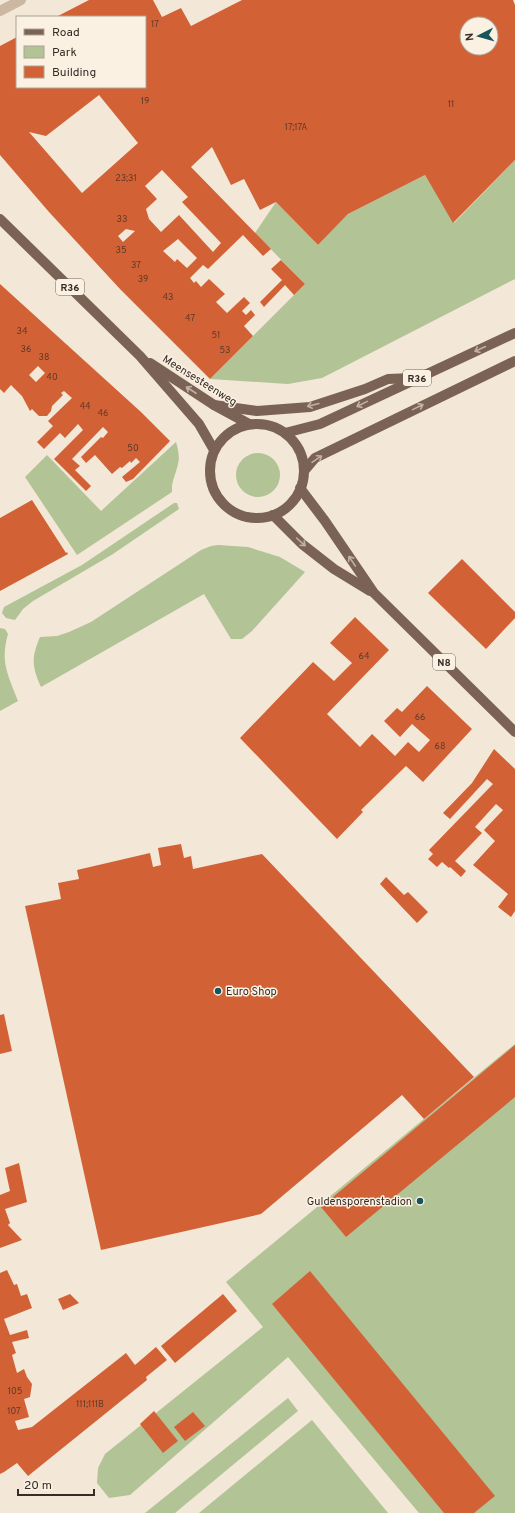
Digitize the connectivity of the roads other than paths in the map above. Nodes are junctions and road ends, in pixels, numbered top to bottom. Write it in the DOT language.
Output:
graph roads {
  1 [pos="21,0"];
  2 [pos="0,11"];
  3 [pos="0,219"];
  4 [pos="515,333"];
  5 [pos="140,356"];
  6 [pos="515,361"];
  7 [pos="417,378"];
  8 [pos="214,406"];
  9 [pos="249,424"];
  10 [pos="285,433"];
  11 [pos="214,450"];
  12 [pos="304,471"];
  13 [pos="300,488"];
  14 [pos="273,515"];
  15 [pos="374,593"];
  16 [pos="515,732"];
  1 -- 2 [label="street"];
  3 -- 5 [label="main road, Meensesteenweg / R36"];
  4 -- 7 [label="main road, R36, one-way"];
  8 -- 5 [label="main road, Meensesteenweg / R36, one-way"];
  5 -- 11 [label="main road, Meensesteenweg / R36"];
  12 -- 6 [label="main road, R36, one-way"];
  7 -- 8 [label="main road, R36, one-way"];
  7 -- 10 [label="main road, R36, one-way"];
  8 -- 9 [label="main road, Meensesteenweg / R36"];
  9 -- 10 [label="main road, R36"];
  9 -- 11 [label="main road, R36"];
  10 -- 12 [label="main road, R36"];
  11 -- 14 [label="main road, R36"];
  12 -- 13 [label="main road, R36"];
  13 -- 14 [label="main road, R36"];
  15 -- 13 [label="main road, N8, one-way"];
  14 -- 15 [label="main road, N8, one-way"];
  15 -- 16 [label="main road, N8"];
}
